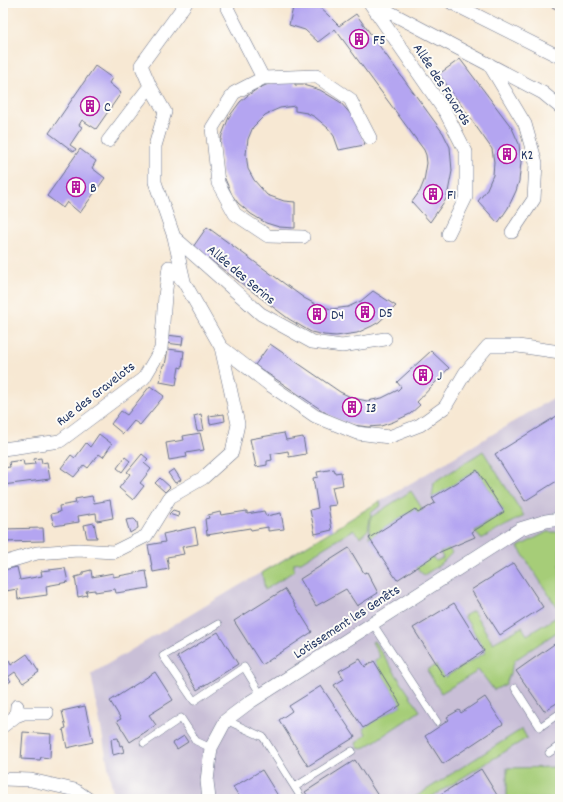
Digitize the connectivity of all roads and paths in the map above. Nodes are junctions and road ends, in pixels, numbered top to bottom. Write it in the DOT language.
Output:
graph roads {
  1 [pos="186,3"];
  2 [pos="228,3"];
  3 [pos="371,3"];
  4 [pos="452,3"];
  5 [pos="560,57"];
  6 [pos="489,64"];
  7 [pos="263,78"];
  8 [pos="150,86"];
  9 [pos="560,107"];
  10 [pos="370,138"];
  11 [pos="108,141"];
  12 [pos="512,232"];
  13 [pos="448,234"];
  14 [pos="174,237"];
  15 [pos="303,237"];
  16 [pos="184,282"];
  17 [pos="385,339"];
  18 [pos="221,346"];
  19 [pos="560,352"];
  20 [pos="3,449"];
  21 [pos="560,519"];
  22 [pos="3,563"];
  23 [pos="218,624"];
  24 [pos="372,624"];
  25 [pos="515,688"];
  26 [pos="261,695"];
  27 [pos="47,713"];
  28 [pos="560,714"];
  29 [pos="226,720"];
  30 [pos="437,722"];
  31 [pos="3,726"];
  32 [pos="144,743"];
  33 [pos="560,745"];
  34 [pos="211,748"];
  35 [pos="352,751"];
  36 [pos="549,753"];
  37 [pos="3,779"];
  38 [pos="295,787"];
  39 [pos="88,799"];
  40 [pos="209,799"];
  41 [pos="302,799"];
  1 -- 8 [label="street"];
  2 -- 7 [label="street"];
  3 -- 6 [label="street"];
  3 -- 13 [label="street, Allée des Favards"];
  4 -- 5 [label="street"];
  6 -- 9 [label="street"];
  6 -- 12 [label="street"];
  7 -- 10 [label="street"];
  7 -- 15 [label="street"];
  8 -- 11 [label="street"];
  8 -- 14 [label="street"];
  14 -- 16 [label="street"];
  14 -- 17 [label="street, Allée des Serins"];
  16 -- 18 [label="street"];
  16 -- 20 [label="street, Rue des Gravelots"];
  18 -- 19 [label="street"];
  18 -- 22 [label="street"];
  21 -- 24 [label="street, Lotissement les Genêts"];
  23 -- 26 [label="lane"];
  24 -- 26 [label="street, Lotissement les Genêts"];
  24 -- 30 [label="lane"];
  25 -- 28 [label="lane"];
  26 -- 29 [label="street, Lotissement les Genêts"];
  27 -- 31 [label="street"];
  29 -- 34 [label="street, Lotissement les Genêts"];
  29 -- 38 [label="lane"];
  32 -- 34 [label="lane"];
  33 -- 36 [label="lane"];
  34 -- 40 [label="street, Lotissement les Genêts"];
  35 -- 38 [label="lane"];
  37 -- 39 [label="street"];
  38 -- 41 [label="lane"];
}
